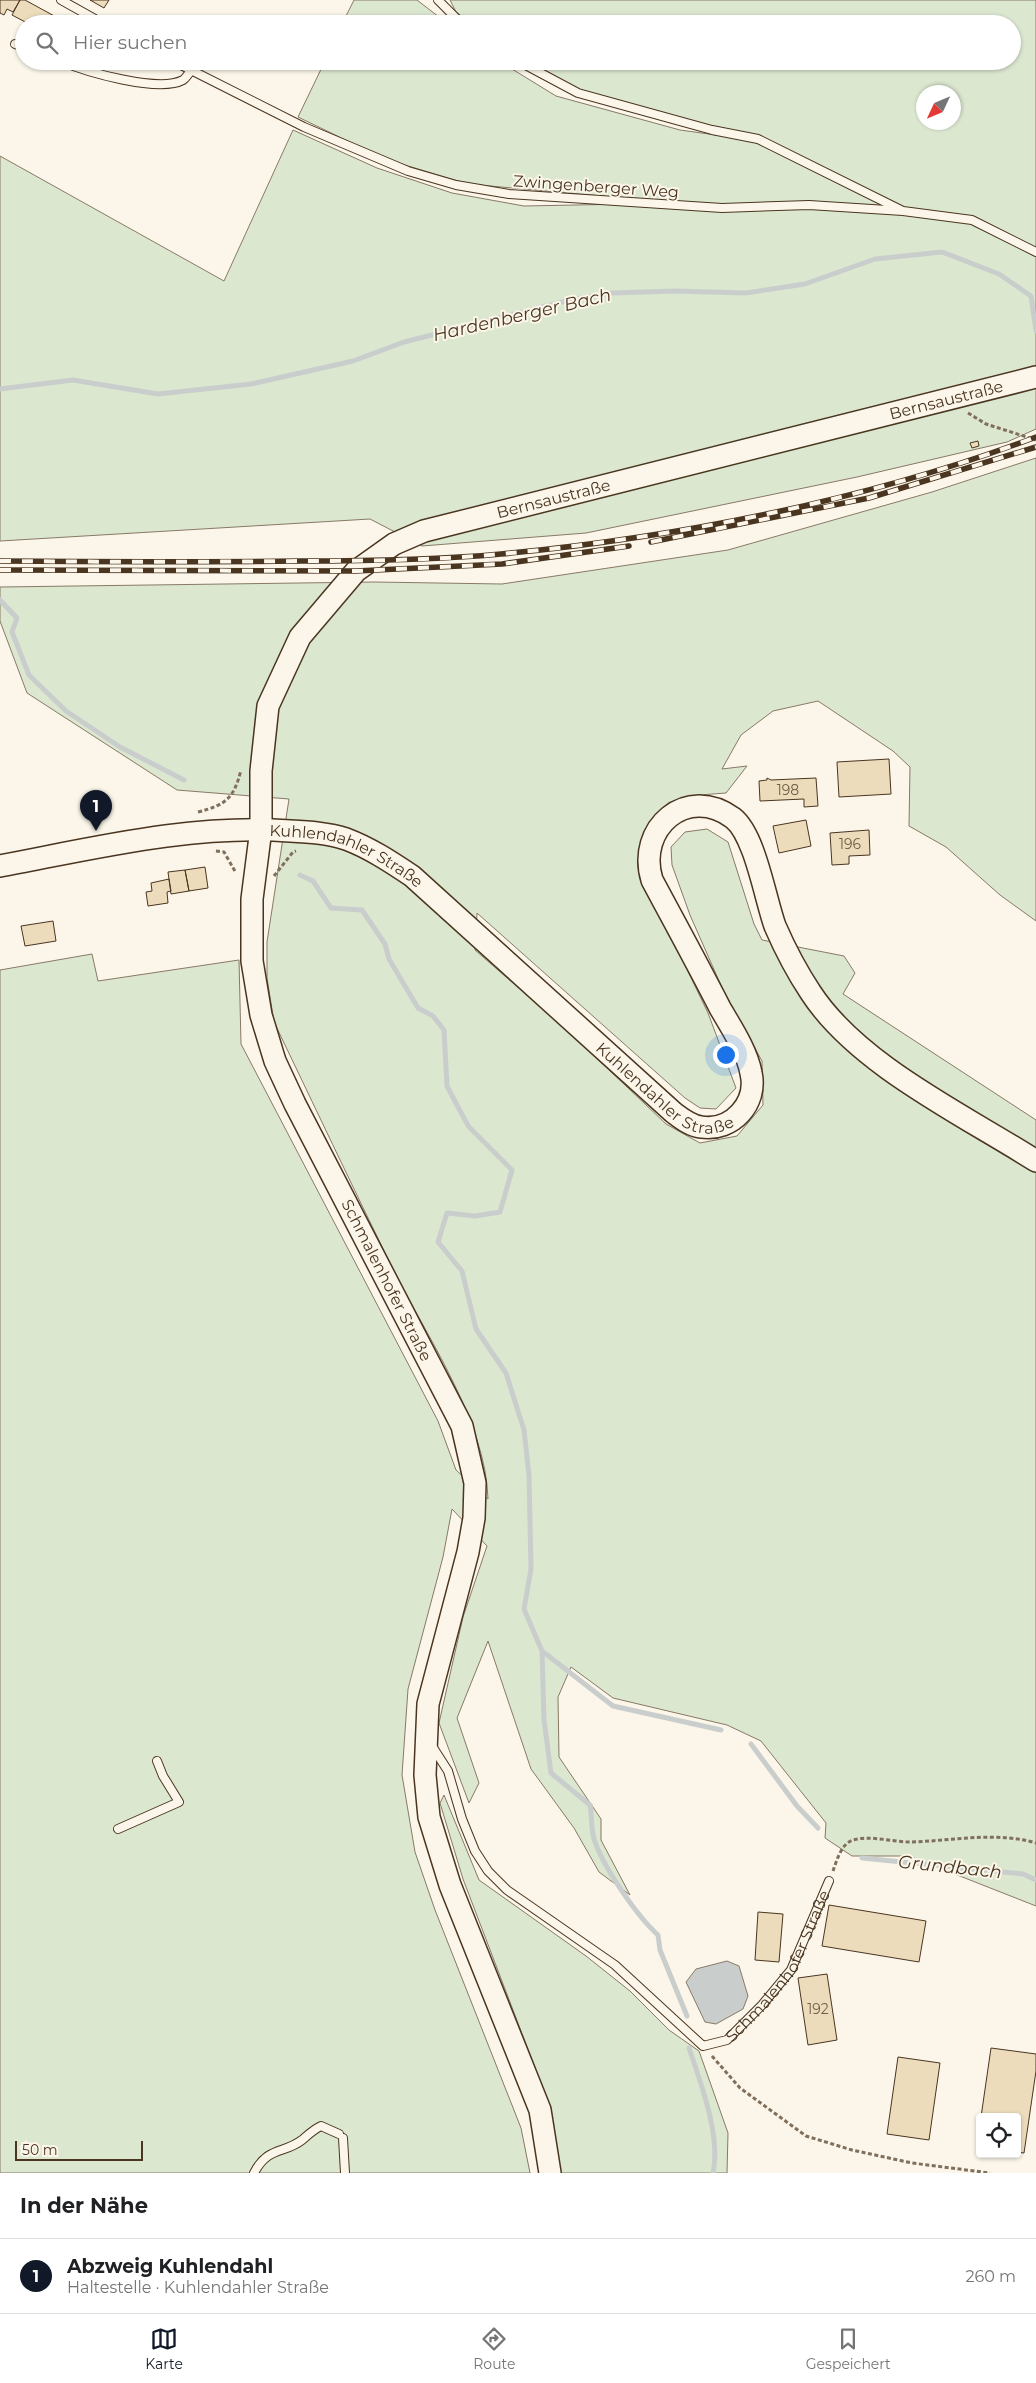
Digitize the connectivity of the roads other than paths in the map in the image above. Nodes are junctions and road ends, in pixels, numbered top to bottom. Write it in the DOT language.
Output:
graph roads {
  1 [pos="61,0"];
  2 [pos="438,0"];
  3 [pos="88,15"];
  4 [pos="453,15"];
  5 [pos="86,70"];
  6 [pos="535,70"];
  7 [pos="191,71"];
  8 [pos="903,211"];
  9 [pos="1036,252"];
  10 [pos="1036,377"];
  11 [pos="261,829"];
  12 [pos="0,866"];
  13 [pos="1036,1161"];
  14 [pos="426,1736"];
  15 [pos="157,1761"];
  16 [pos="118,1829"];
  17 [pos="829,1881"];
  18 [pos="254,2173"];
  19 [pos="345,2173"];
  20 [pos="550,2173"];
  1 -- 3 [label="lane"];
  2 -- 4 [label="lane"];
  5 -- 7 [label="lane"];
  6 -- 8 [label="lane"];
  7 -- 8 [label="lane, Zwingenberger Weg"];
  8 -- 9 [label="lane, Zwingenberger Weg"];
  10 -- 11 [label="main road, Bernsaustraße"];
  11 -- 12 [label="main road, Kuhlendahler Straße"];
  11 -- 13 [label="main road, Kuhlendahler Straße"];
  11 -- 14 [label="main road, Schmalenhofer Straße"];
  14 -- 17 [label="lane, Schmalenhofer Straße"];
  14 -- 20 [label="main road, Schmalenhofer Straße"];
  15 -- 16 [label="lane"];
  18 -- 19 [label="lane"];
}
